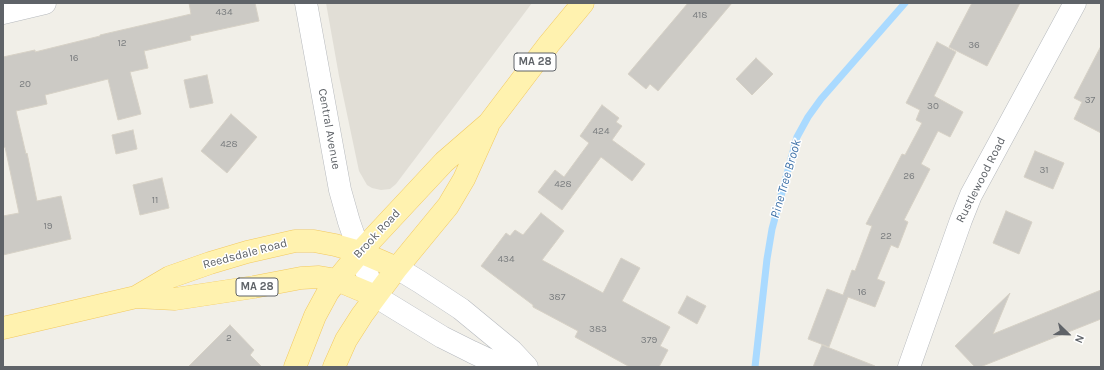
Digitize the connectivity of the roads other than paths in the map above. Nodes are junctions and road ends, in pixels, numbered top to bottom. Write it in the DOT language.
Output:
graph roads {
  1 [pos="45,3"];
  2 [pos="306,3"];
  3 [pos="582,3"];
  4 [pos="1075,3"];
  5 [pos="14,8"];
  6 [pos="489,123"];
  7 [pos="360,252"];
  8 [pos="396,268"];
  9 [pos="337,280"];
  10 [pos="375,296"];
  11 [pos="136,297"];
  12 [pos="3,328"];
  13 [pos="295,367"];
  14 [pos="334,367"];
  15 [pos="504,367"];
  16 [pos="527,367"];
  17 [pos="909,367"];
  1 -- 5 [label="street"];
  2 -- 7 [label="street, Central Avenue"];
  3 -- 6 [label="main road, Brook Road / MA 28"];
  4 -- 17 [label="street, Rustlewood Road"];
  6 -- 7 [label="main road, Brook Road / MA 28"];
  6 -- 8 [label="main road, Brook Road / MA 28"];
  7 -- 8 [label="main road"];
  7 -- 9 [label="main road, Brook Road"];
  7 -- 10 [label="street, Central Avenue"];
  7 -- 11 [label="main road, Reedsdale Road / MA 28"];
  8 -- 10 [label="main road, Brook Road / MA 28"];
  8 -- 16 [label="street"];
  9 -- 10 [label="main road, Reedsdale Road / MA 28"];
  9 -- 11 [label="main road, Reedsdale Road / MA 28"];
  9 -- 13 [label="main road, Brook Road"];
  10 -- 14 [label="main road, Brook Road"];
  10 -- 15 [label="street"];
  11 -- 12 [label="main road, Reedsdale Road / MA 28"];
}
